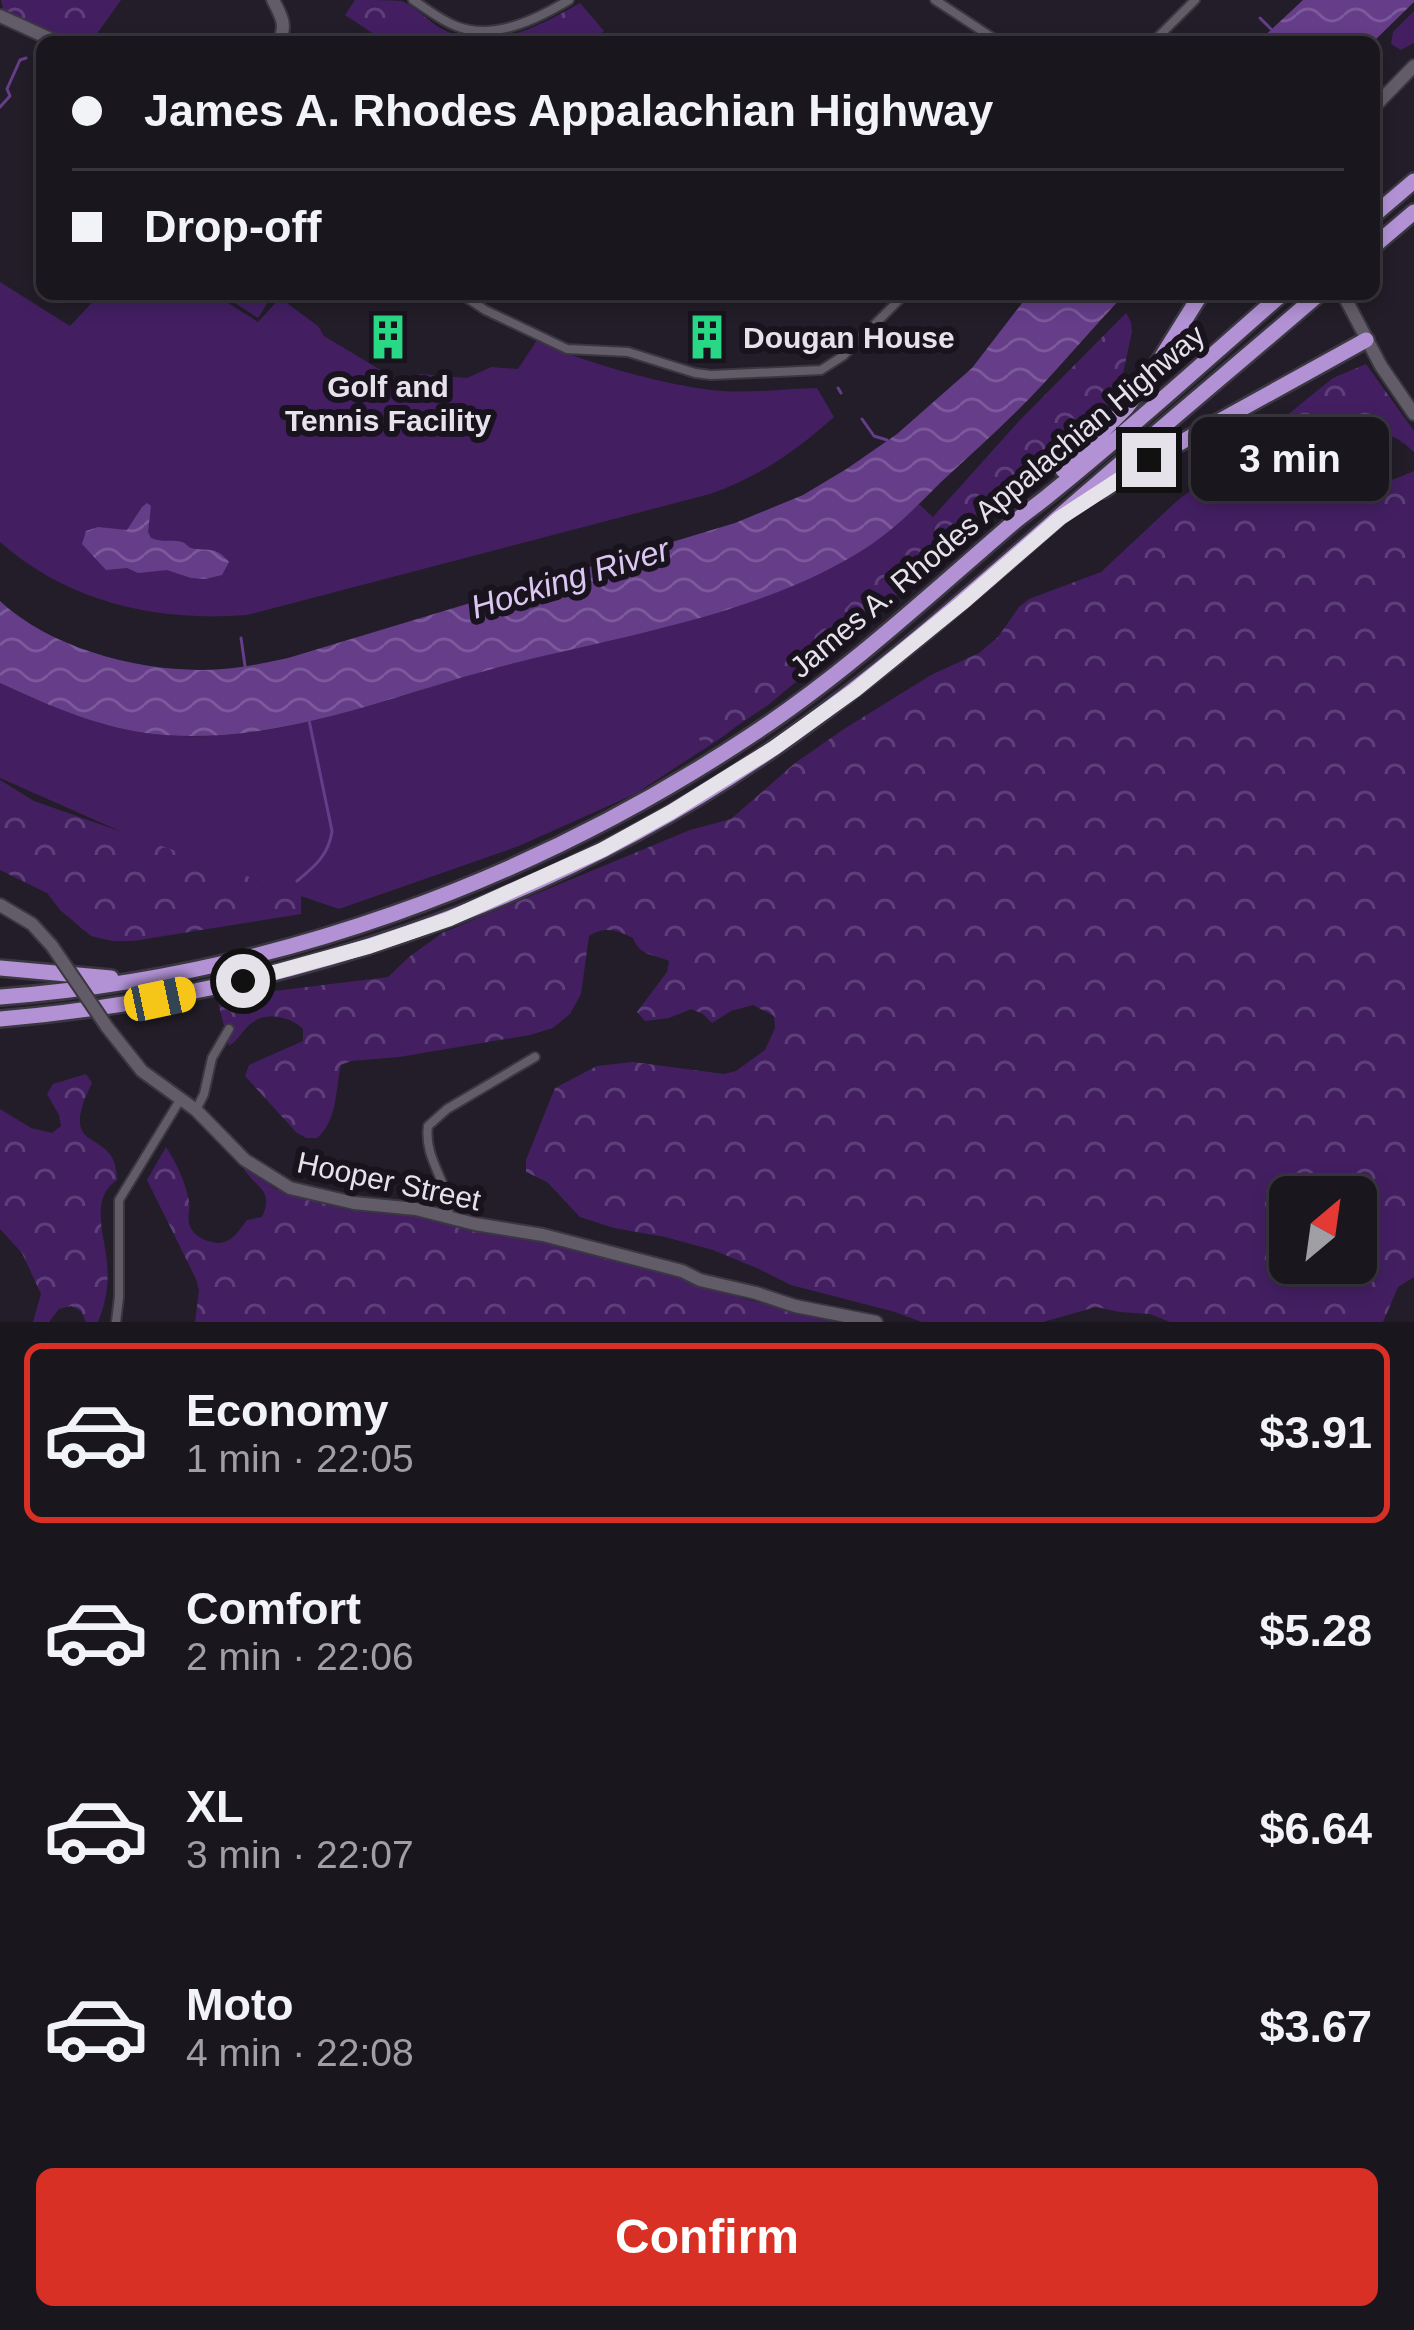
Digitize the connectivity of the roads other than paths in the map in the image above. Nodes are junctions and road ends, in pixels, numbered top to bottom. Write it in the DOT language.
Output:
graph roads {
  1 [pos="273,0"];
  2 [pos="413,0"];
  3 [pos="569,0"];
  4 [pos="935,0"];
  5 [pos="1195,0"];
  6 [pos="0,16"];
  7 [pos="0,25"];
  8 [pos="44,36"];
  9 [pos="281,36"];
  10 [pos="990,36"];
  11 [pos="1159,36"];
  12 [pos="36,40"];
  13 [pos="1414,66"];
  14 [pos="1380,101"];
  15 [pos="1414,181"];
  16 [pos="1380,210"];
  17 [pos="1414,212"];
  18 [pos="1380,241"];
  19 [pos="470,300"];
  20 [pos="899,300"];
  21 [pos="1197,300"];
  22 [pos="1275,300"];
  23 [pos="1312,300"];
  24 [pos="1346,300"];
  25 [pos="1366,340"];
  26 [pos="1414,414"];
  27 [pos="1018,518"];
  28 [pos="1060,518"];
  29 [pos="0,905"];
  30 [pos="0,968"];
  31 [pos="139,980"];
  32 [pos="0,997"];
  33 [pos="0,1019"];
  34 [pos="229,1029"];
  35 [pos="535,1057"];
  36 [pos="181,1098"];
  37 [pos="196,1110"];
  38 [pos="447,1217"];
  39 [pos="116,1322"];
  40 [pos="876,1322"];
  1 -- 9 [label="street"];
  2 -- 3 [label="street"];
  4 -- 10 [label="street"];
  5 -- 11 [label="street"];
  6 -- 8 [label="street"];
  7 -- 12 [label="street"];
  13 -- 14 [label="street"];
  15 -- 16 [label="highway"];
  17 -- 18 [label="highway"];
  19 -- 20 [label="street"];
  21 -- 27 [label="highway"];
  22 -- 27 [label="highway, James A. Rhodes Appalachian Highway"];
  23 -- 28 [label="highway, James A. Rhodes Appalachian Highway"];
  24 -- 25 [label="street"];
  25 -- 26 [label="street"];
  25 -- 28 [label="highway"];
  27 -- 31 [label="highway, James A. Rhodes Appalachian Highway"];
  28 -- 33 [label="highway, James A. Rhodes Appalachian Highway"];
  29 -- 36 [label="street, Hooper Street, bridge"];
  30 -- 31 [label="highway"];
  31 -- 32 [label="highway, James A. Rhodes Appalachian Highway"];
  34 -- 37 [label="street"];
  35 -- 38 [label="street"];
  36 -- 37 [label="street, Hooper Street"];
  36 -- 39 [label="street"];
  37 -- 38 [label="street, Hooper Street"];
  38 -- 40 [label="street, Hooper Street"];
}
